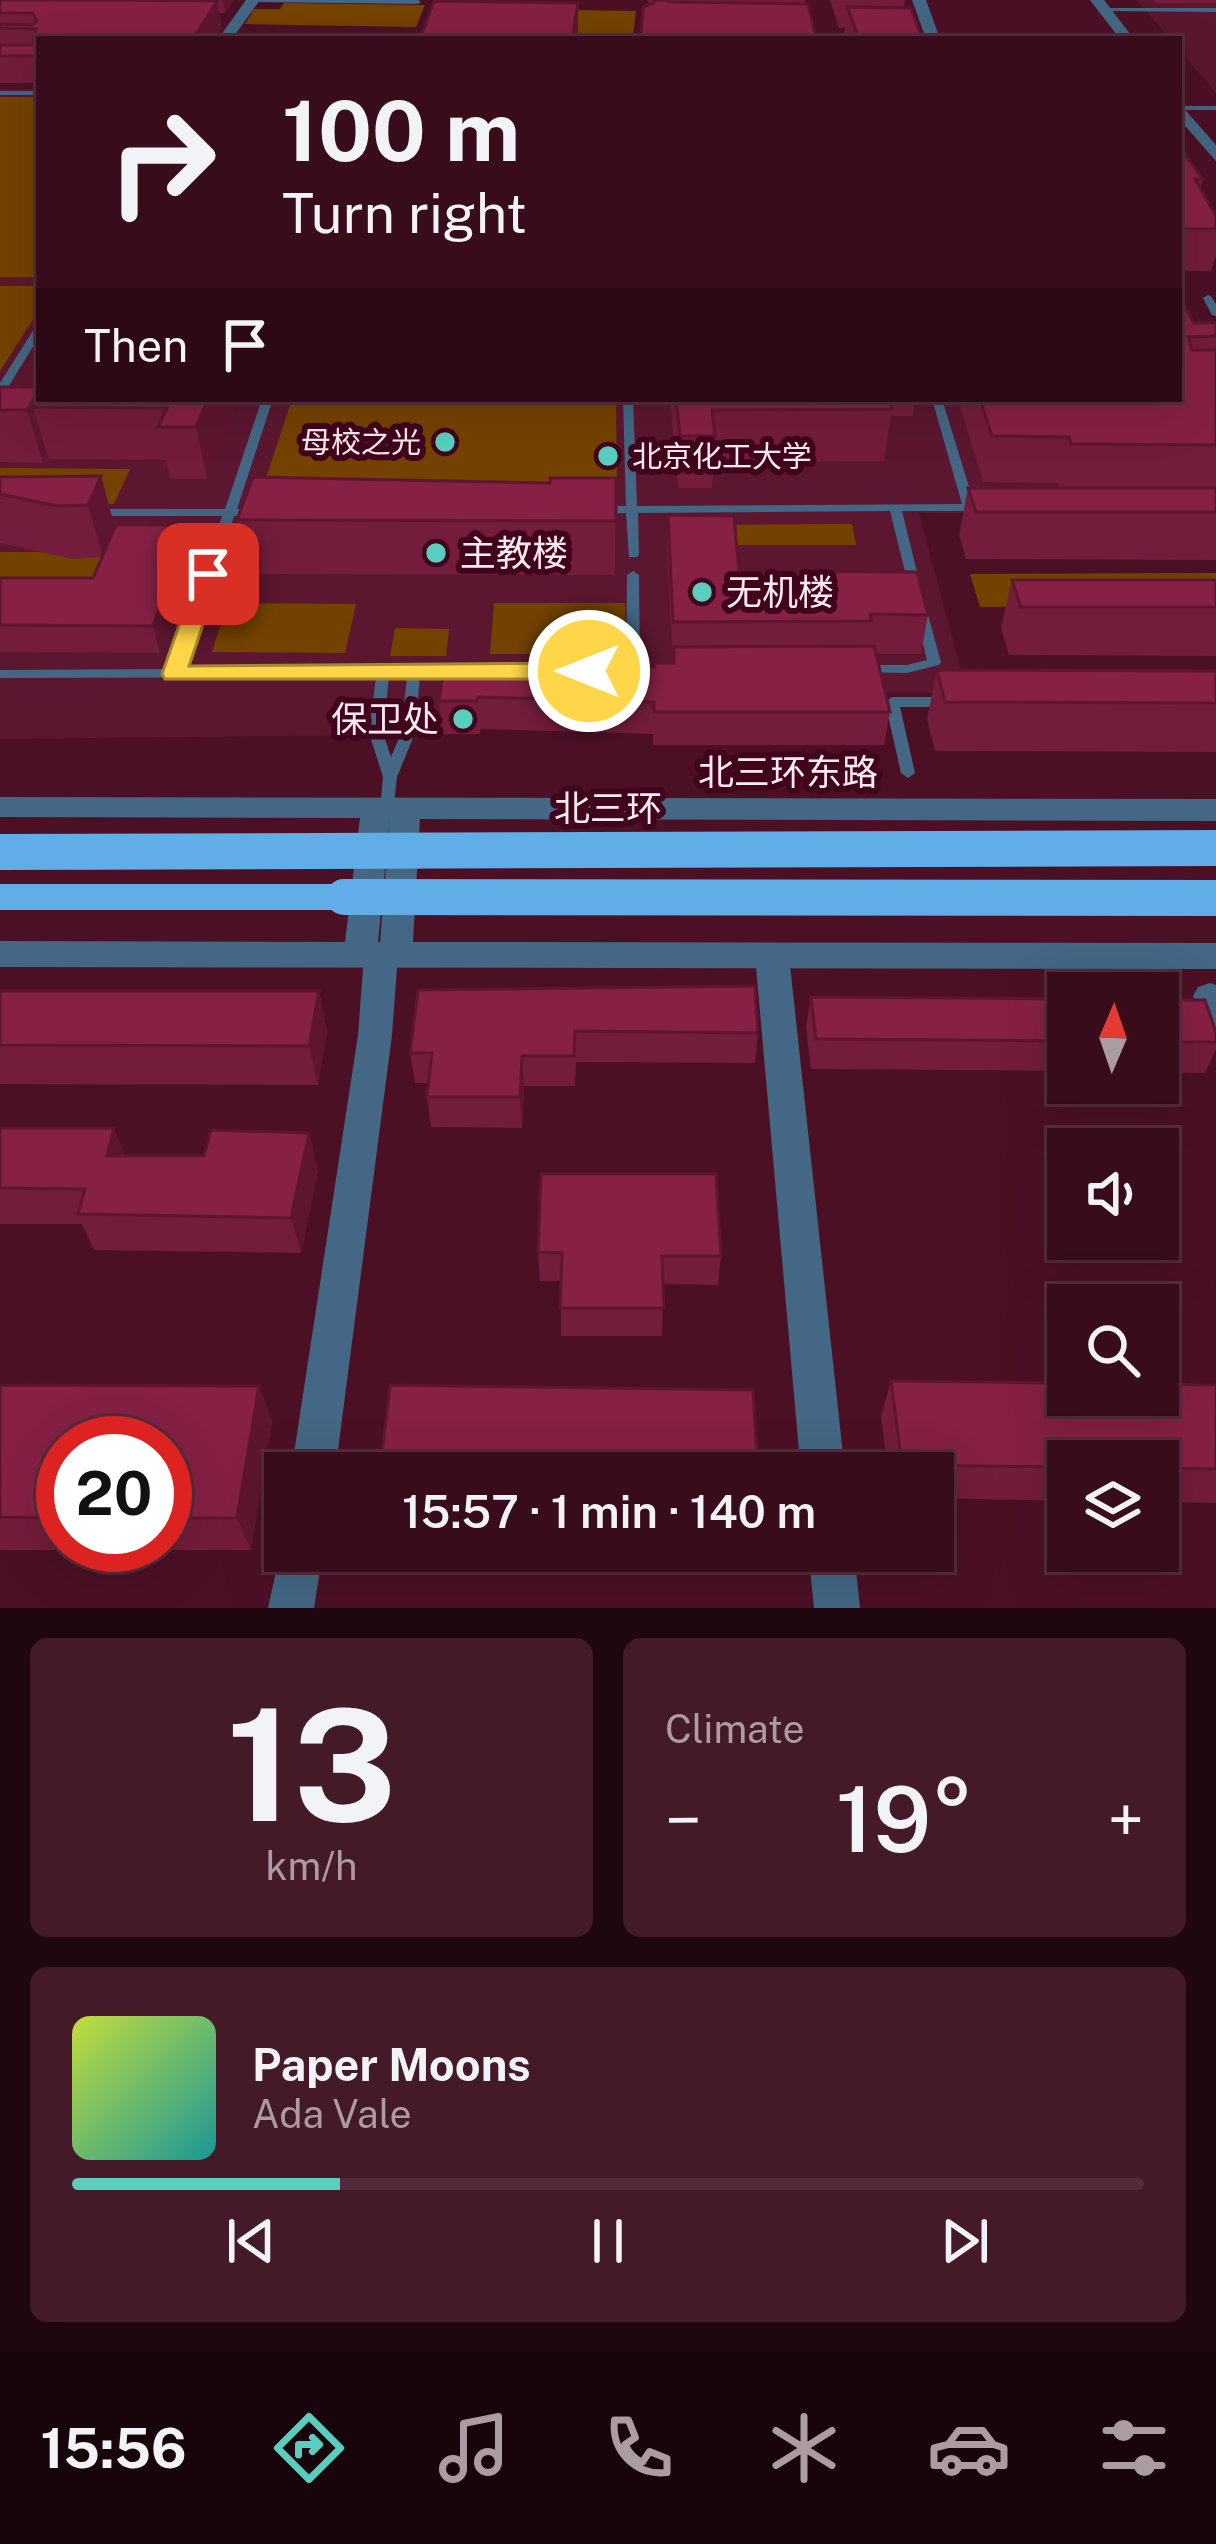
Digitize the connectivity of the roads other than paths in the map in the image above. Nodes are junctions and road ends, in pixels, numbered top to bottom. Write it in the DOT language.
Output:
graph roads {
  1 [pos="253,0"];
  2 [pos="919,0"];
  3 [pos="418,2"];
  4 [pos="1101,5"];
  5 [pos="1216,10"];
  6 [pos="215,20"];
  7 [pos="239,20"];
  8 [pos="789,35"];
  9 [pos="228,36"];
  10 [pos="884,36"];
  11 [pos="928,36"];
  12 [pos="1125,36"];
  13 [pos="0,93"];
  14 [pos="36,93"];
  15 [pos="1182,108"];
  16 [pos="1216,108"];
  17 [pos="1182,112"];
  18 [pos="1216,156"];
  19 [pos="1208,298"];
  20 [pos="1216,313"];
  21 [pos="36,334"];
  22 [pos="0,396"];
  23 [pos="24,400"];
  24 [pos="267,402"];
  25 [pos="628,402"];
  26 [pos="938,402"];
  27 [pos="895,507"];
  28 [pos="969,507"];
  29 [pos="1005,507"];
  30 [pos="631,510"];
  31 [pos="585,511"];
  32 [pos="229,512"];
  33 [pos="278,512"];
  34 [pos="86,513"];
  35 [pos="216,552"];
  36 [pos="632,554"];
  37 [pos="208,574"];
  38 [pos="633,575"];
  39 [pos="633,670"];
  40 [pos="656,670"];
  41 [pos="838,670"];
  42 [pos="611,671"];
  43 [pos="383,672"];
  44 [pos="414,672"];
  45 [pos="479,672"];
  46 [pos="0,674"];
  47 [pos="174,674"];
  48 [pos="960,702"];
  49 [pos="908,773"];
  50 [pos="390,800"];
  51 [pos="0,807"];
  52 [pos="1216,810"];
  53 [pos="1216,848"];
  54 [pos="0,851"];
  55 [pos="0,897"];
  56 [pos="1216,898"];
  57 [pos="0,954"];
  58 [pos="379,955"];
  59 [pos="772,956"];
  60 [pos="1216,956"];
  61 [pos="316,1452"];
  62 [pos="822,1452"];
  63 [pos="297,1572"];
  64 [pos="833,1572"];
  65 [pos="291,1608"];
  66 [pos="837,1608"];
  1 -- 3 [label="lane"];
  1 -- 7 [label="street"];
  2 -- 11 [label="street"];
  4 -- 5 [label="lane"];
  4 -- 12 [label="street"];
  6 -- 7 [label="lane"];
  7 -- 9 [label="street"];
  8 -- 10 [label="lane"];
  13 -- 14 [label="lane"];
  15 -- 16 [label="lane"];
  17 -- 18 [label="street"];
  19 -- 20 [label="lane"];
  21 -- 22 [label="lane"];
  22 -- 23 [label="lane"];
  24 -- 32 [label="lane"];
  25 -- 30 [label="lane"];
  26 -- 28 [label="lane"];
  27 -- 28 [label="lane"];
  27 -- 30 [label="lane"];
  27 -- 41 [label="lane"];
  28 -- 29 [label="lane"];
  30 -- 31 [label="lane"];
  30 -- 36 [label="lane"];
  32 -- 33 [label="lane"];
  32 -- 34 [label="lane"];
  32 -- 35 [label="lane"];
  37 -- 47 [label="lane"];
  38 -- 39 [label="lane"];
  39 -- 40 [label="lane"];
  39 -- 42 [label="lane"];
  43 -- 44 [label="lane"];
  43 -- 47 [label="lane"];
  43 -- 50 [label="lane"];
  44 -- 45 [label="lane"];
  44 -- 50 [label="lane"];
  46 -- 47 [label="lane"];
  48 -- 49 [label="lane"];
  50 -- 51 [label="street, 北三环东路"];
  50 -- 52 [label="street, 北三环东路"];
  50 -- 58 [label="street"];
  53 -- 54 [label="highway, 北三环, bridge"];
  55 -- 56 [label="highway, bridge"];
  57 -- 58 [label="street"];
  58 -- 59 [label="street"];
  58 -- 61 [label="street"];
  59 -- 60 [label="street"];
  59 -- 62 [label="street"];
  63 -- 65 [label="street"];
  64 -- 66 [label="street"];
}
